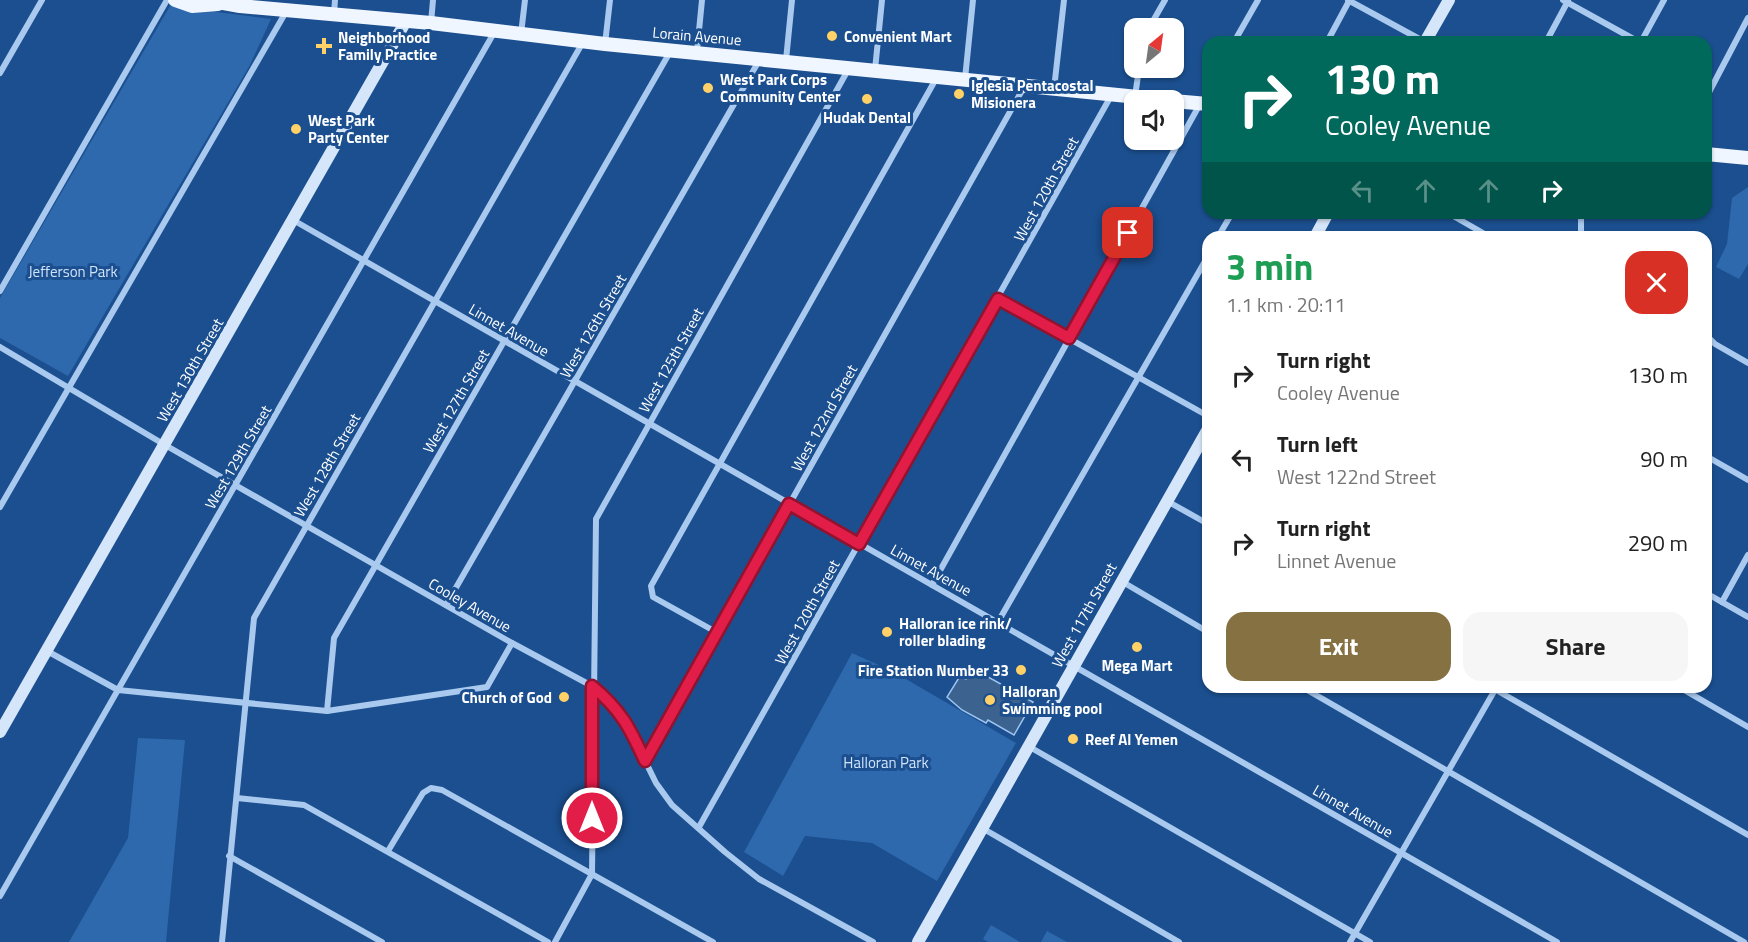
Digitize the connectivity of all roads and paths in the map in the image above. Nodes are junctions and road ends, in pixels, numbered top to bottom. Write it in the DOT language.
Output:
graph roads {
  1 [pos="42,0"];
  2 [pos="166,0"];
  3 [pos="176,0"];
  4 [pos="207,0"];
  5 [pos="433,0"];
  6 [pos="525,0"];
  7 [pos="610,0"];
  8 [pos="702,0"];
  9 [pos="792,0"];
  10 [pos="882,0"];
  11 [pos="973,0"];
  12 [pos="1064,0"];
  13 [pos="1165,0"];
  14 [pos="1258,0"];
  15 [pos="1348,0"];
  16 [pos="1449,0"];
  17 [pos="1664,0"];
  18 [pos="1566,1"];
  19 [pos="240,3"];
  20 [pos="223,4"];
  21 [pos="335,7"];
  22 [pos="288,10"];
  23 [pos="1155,18"];
  24 [pos="1748,18"];
  25 [pos="406,21"];
  26 [pos="430,23"];
  27 [pos="495,30"];
  28 [pos="521,34"];
  29 [pos="1237,36"];
  30 [pos="1330,36"];
  31 [pos="1414,36"];
  32 [pos="1428,36"];
  33 [pos="1549,36"];
  34 [pos="1629,36"];
  35 [pos="1643,36"];
  36 [pos="583,42"];
  37 [pos="605,44"];
  38 [pos="671,49"];
  39 [pos="697,51"];
  40 [pos="760,58"];
  41 [pos="786,60"];
  42 [pos="850,67"];
  43 [pos="875,70"];
  44 [pos="0,73"];
  45 [pos="937,77"];
  46 [pos="965,79"];
  47 [pos="1024,86"];
  48 [pos="1712,87"];
  49 [pos="1054,90"];
  50 [pos="1112,96"];
  51 [pos="1124,97"];
  52 [pos="1184,102"];
  53 [pos="1202,104"];
  54 [pos="1202,107"];
  55 [pos="1712,155"];
  56 [pos="1748,158"];
  57 [pos="293,219"];
  58 [pos="1458,219"];
  59 [pos="1480,231"];
  60 [pos="365,261"];
  61 [pos="1202,267"];
  62 [pos="0,291"];
  63 [pos="998,299"];
  64 [pos="435,301"];
  65 [pos="1069,338"];
  66 [pos="504,341"];
  67 [pos="1712,341"];
  68 [pos="0,347"];
  69 [pos="1748,362"];
  70 [pos="1139,378"];
  71 [pos="575,381"];
  72 [pos="69,387"];
  73 [pos="1202,413"];
  74 [pos="649,423"];
  75 [pos="1202,440"];
  76 [pos="165,445"];
  77 [pos="1712,459"];
  78 [pos="719,464"];
  79 [pos="1748,480"];
  80 [pos="236,484"];
  81 [pos="1167,501"];
  82 [pos="789,504"];
  83 [pos="0,507"];
  84 [pos="1202,521"];
  85 [pos="306,525"];
  86 [pos="859,544"];
  87 [pos="1748,555"];
  88 [pos="376,565"];
  89 [pos="1120,581"];
  90 [pos="932,585"];
  91 [pos="1712,596"];
  92 [pos="1722,602"];
  93 [pos="446,605"];
  94 [pos="1748,617"];
  95 [pos="998,622"];
  96 [pos="1202,629"];
  97 [pos="716,632"];
  98 [pos="512,643"];
  99 [pos="47,651"];
  100 [pos="1074,664"];
  101 [pos="592,686"];
  102 [pos="118,690"];
  103 [pos="1312,693"];
  104 [pos="1491,693"];
  105 [pos="1503,693"];
  106 [pos="1690,693"];
  107 [pos="244,703"];
  108 [pos="327,711"];
  109 [pos="2,726"];
  110 [pos="1748,726"];
  111 [pos="1028,746"];
  112 [pos="645,761"];
  113 [pos="1448,772"];
  114 [pos="237,798"];
  115 [pos="699,827"];
  116 [pos="981,828"];
  117 [pos="1748,835"];
  118 [pos="388,851"];
  119 [pos="1401,852"];
  120 [pos="229,856"];
  121 [pos="592,874"];
  122 [pos="0,896"];
  123 [pos="1355,933"];
  124 [pos="222,942"];
  125 [pos="382,942"];
  126 [pos="548,942"];
  127 [pos="555,942"];
  128 [pos="713,942"];
  129 [pos="873,942"];
  130 [pos="918,942"];
  131 [pos="1179,942"];
  132 [pos="1350,942"];
  133 [pos="1370,942"];
  134 [pos="1557,942"];
  135 [pos="1744,942"];
  1 -- 44 [label="street"];
  2 -- 62 [label="street"];
  3 -- 20 [label="main road, Lorain Avenue"];
  4 -- 20 [label="main road, Lorain Avenue"];
  5 -- 26 [label="street"];
  6 -- 28 [label="street"];
  7 -- 37 [label="street"];
  8 -- 39 [label="street"];
  9 -- 41 [label="street"];
  10 -- 43 [label="street"];
  11 -- 46 [label="street"];
  12 -- 49 [label="street"];
  13 -- 23 [label="street"];
  14 -- 29 [label="street"];
  15 -- 30 [label="street"];
  15 -- 31 [label="street"];
  16 -- 32 [label="main road"];
  17 -- 35 [label="street"];
  18 -- 33 [label="street"];
  18 -- 34 [label="street"];
  19 -- 20 [label="main road, Lorain Avenue"];
  19 -- 22 [label="main road, Lorain Avenue"];
  21 -- 22 [label="main road, Lorain Avenue"];
  21 -- 25 [label="main road, Lorain Avenue"];
  22 -- 72 [label="street"];
  24 -- 48 [label="street"];
  25 -- 26 [label="main road, Lorain Avenue"];
  25 -- 57 [label="main road, West 130th Street"];
  26 -- 27 [label="main road, Lorain Avenue"];
  27 -- 28 [label="main road, Lorain Avenue"];
  27 -- 60 [label="street, West 129th Street"];
  28 -- 36 [label="main road, Lorain Avenue"];
  36 -- 37 [label="main road, Lorain Avenue"];
  36 -- 64 [label="street, West 128th Street"];
  37 -- 38 [label="main road, Lorain Avenue"];
  38 -- 39 [label="main road, Lorain Avenue"];
  38 -- 66 [label="street, West 127th Street"];
  39 -- 40 [label="main road, Lorain Avenue"];
  40 -- 41 [label="main road, Lorain Avenue"];
  40 -- 71 [label="street, West 126th Street"];
  41 -- 42 [label="main road, Lorain Avenue"];
  42 -- 43 [label="main road, Lorain Avenue"];
  42 -- 74 [label="street, West 125th Street"];
  43 -- 45 [label="main road, Lorain Avenue"];
  45 -- 46 [label="main road, Lorain Avenue"];
  45 -- 78 [label="street"];
  46 -- 47 [label="main road, Lorain Avenue"];
  47 -- 49 [label="main road, Lorain Avenue"];
  47 -- 82 [label="street, West 122nd Street"];
  49 -- 50 [label="main road, Lorain Avenue"];
  50 -- 51 [label="main road, Lorain Avenue"];
  50 -- 63 [label="street, West 120th Street"];
  52 -- 53 [label="main road"];
  54 -- 65 [label="street"];
  55 -- 56 [label="main road"];
  57 -- 60 [label="street, Linnet Avenue"];
  57 -- 76 [label="main road, West 130th Street"];
  58 -- 59 [label="street"];
  60 -- 64 [label="street, Linnet Avenue"];
  60 -- 80 [label="street, West 129th Street"];
  61 -- 70 [label="street"];
  63 -- 65 [label="street"];
  63 -- 86 [label="street, West 120th Street"];
  64 -- 66 [label="street, Linnet Avenue"];
  64 -- 85 [label="street, West 128th Street"];
  65 -- 70 [label="street"];
  65 -- 90 [label="street"];
  66 -- 71 [label="street, Linnet Avenue"];
  66 -- 88 [label="street, West 127th Street"];
  67 -- 69 [label="street"];
  68 -- 72 [label="street, Cooley Avenue"];
  70 -- 73 [label="street"];
  70 -- 95 [label="street"];
  71 -- 74 [label="street, Linnet Avenue"];
  71 -- 93 [label="street, West 126th Street"];
  72 -- 76 [label="street, Cooley Avenue"];
  72 -- 83 [label="street"];
  74 -- 78 [label="street, Linnet Avenue"];
  74 -- 101 [label="street, West 125th Street"];
  75 -- 81 [label="main road, West 117th Street"];
  76 -- 80 [label="street, Cooley Avenue"];
  76 -- 99 [label="main road, West 130th Street"];
  77 -- 79 [label="street"];
  78 -- 82 [label="street, Linnet Avenue"];
  78 -- 97 [label="street"];
  80 -- 85 [label="street, Cooley Avenue"];
  80 -- 102 [label="street, West 129th Street"];
  81 -- 84 [label="street"];
  81 -- 89 [label="main road, West 117th Street"];
  82 -- 86 [label="street, Linnet Avenue"];
  82 -- 97 [label="street, West 122nd Street"];
  85 -- 88 [label="street, Cooley Avenue"];
  85 -- 107 [label="street, West 128th Street"];
  86 -- 90 [label="street, Linnet Avenue"];
  86 -- 115 [label="street, West 120th Street"];
  87 -- 92 [label="street"];
  88 -- 93 [label="street, Cooley Avenue"];
  88 -- 108 [label="street, West 127th Street"];
  89 -- 96 [label="street"];
  89 -- 100 [label="main road, West 117th Street"];
  90 -- 95 [label="street, Linnet Avenue"];
  91 -- 92 [label="street"];
  92 -- 94 [label="street"];
  93 -- 98 [label="street, Cooley Avenue"];
  95 -- 100 [label="street, Linnet Avenue"];
  97 -- 112 [label="street, West 122nd Street"];
  98 -- 101 [label="street, Cooley Avenue"];
  98 -- 108 [label="street"];
  99 -- 102 [label="street"];
  99 -- 109 [label="main road, West 130th Street"];
  100 -- 111 [label="main road, West 117th Street"];
  100 -- 119 [label="street, Linnet Avenue"];
  101 -- 112 [label="street, Cooley Avenue"];
  101 -- 121 [label="street, West 125th Street"];
  102 -- 107 [label="street"];
  102 -- 122 [label="street, West 129th Street"];
  103 -- 113 [label="street"];
  104 -- 113 [label="street"];
  105 -- 117 [label="street"];
  106 -- 110 [label="street"];
  107 -- 108 [label="street"];
  107 -- 114 [label="street, West 128th Street"];
  111 -- 116 [label="main road, West 117th Street"];
  111 -- 123 [label="street"];
  112 -- 115 [label="street, Cooley Avenue"];
  113 -- 119 [label="street"];
  113 -- 135 [label="street"];
  114 -- 118 [label="street"];
  114 -- 120 [label="street, West 128th Street"];
  115 -- 129 [label="street, Cooley Avenue"];
  116 -- 130 [label="main road, West 117th Street"];
  116 -- 131 [label="street"];
  118 -- 121 [label="street"];
  118 -- 126 [label="street"];
  119 -- 123 [label="street"];
  119 -- 134 [label="street, Linnet Avenue"];
  120 -- 124 [label="street, West 128th Street"];
  120 -- 125 [label="street"];
  121 -- 127 [label="street"];
  121 -- 128 [label="street"];
  123 -- 132 [label="street"];
  123 -- 133 [label="street"];
}
